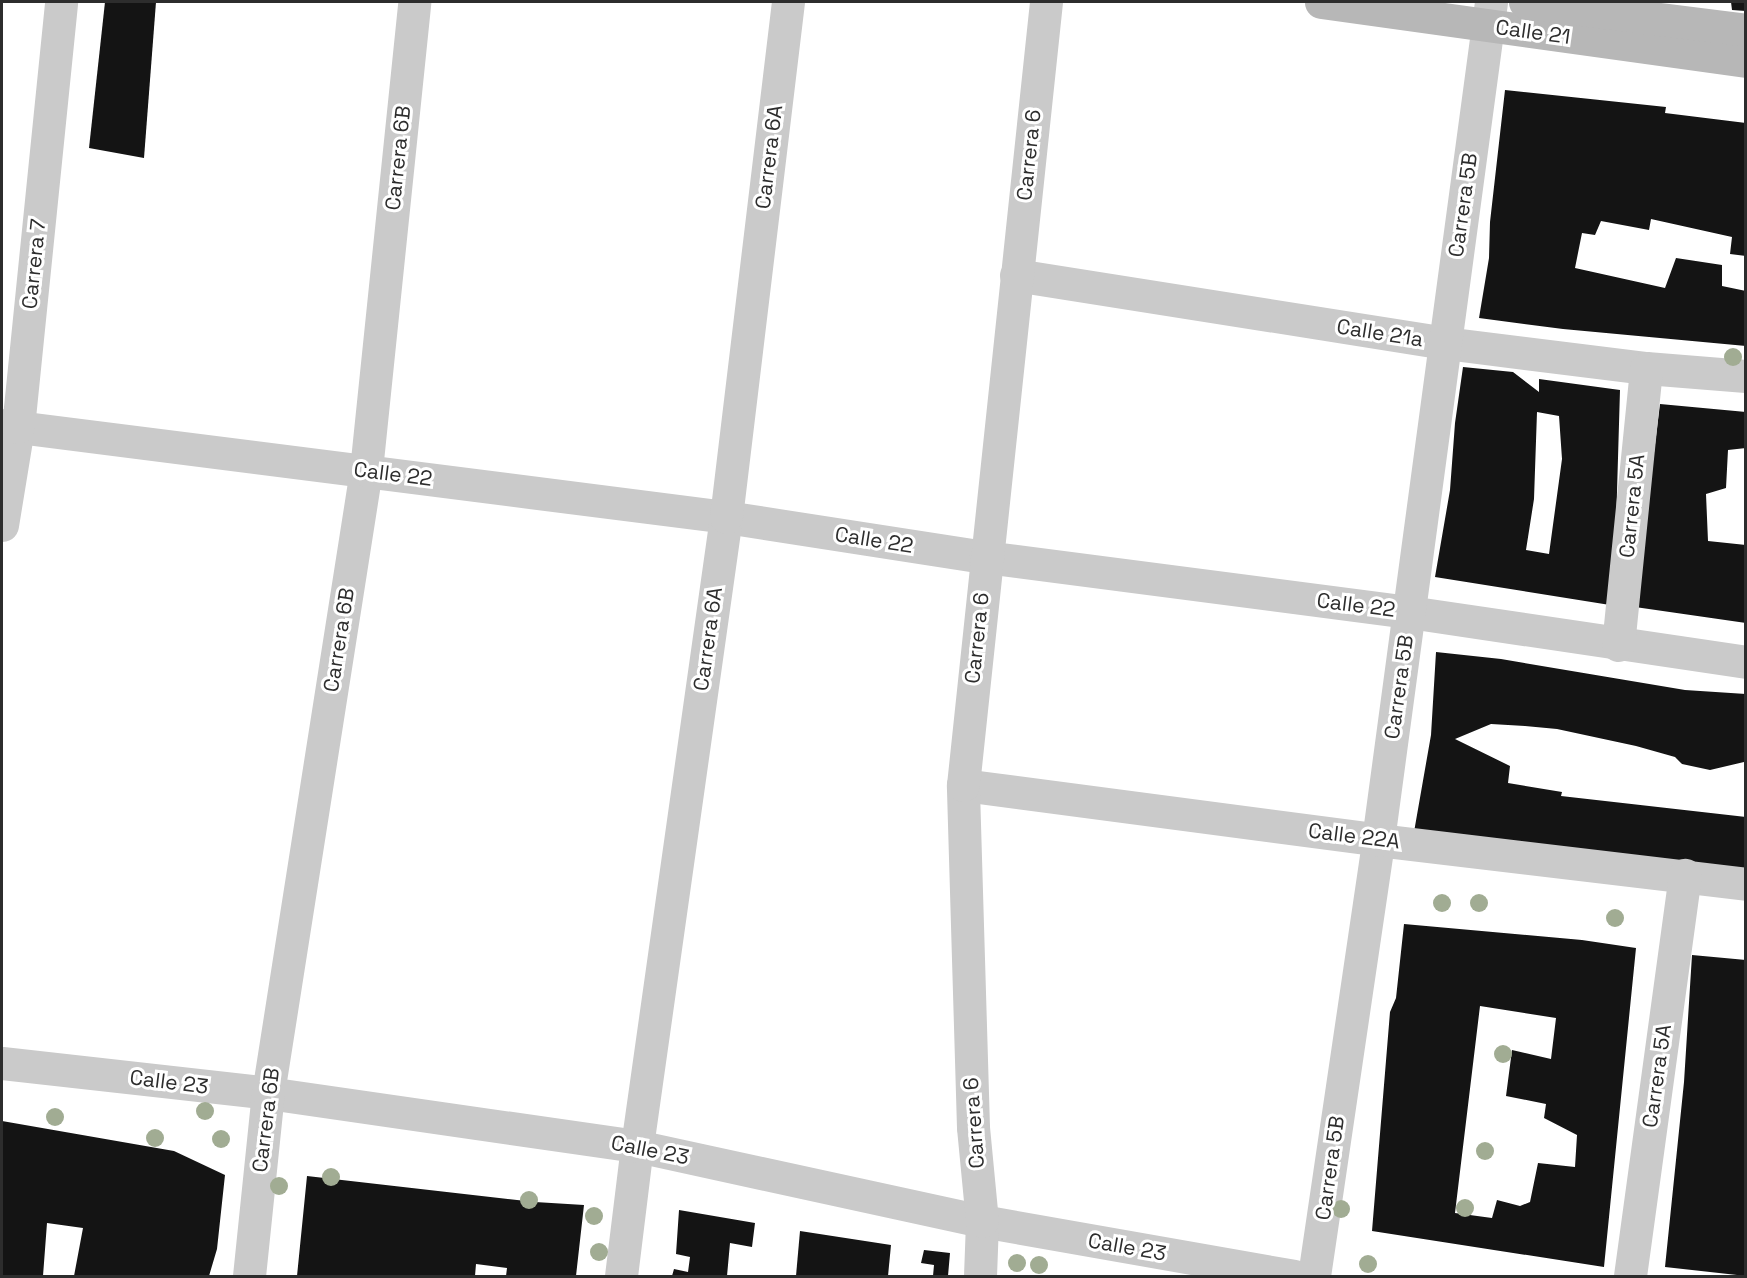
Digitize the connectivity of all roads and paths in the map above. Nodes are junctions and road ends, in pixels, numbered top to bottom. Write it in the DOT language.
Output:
graph roads {
  1 [pos="61,2"];
  2 [pos="414,2"];
  3 [pos="788,2"];
  4 [pos="1046,2"];
  5 [pos="1321,2"];
  6 [pos="1525,2"];
  7 [pos="1489,13"];
  8 [pos="1695,27"];
  9 [pos="1746,30"];
  10 [pos="1746,61"];
  11 [pos="1016,275"];
  12 [pos="1445,344"];
  13 [pos="1646,368"];
  14 [pos="1746,376"];
  15 [pos="10,426"];
  16 [pos="366,470"];
  17 [pos="726,517"];
  18 [pos="2,525"];
  19 [pos="985,557"];
  20 [pos="1410,612"];
  21 [pos="1618,645"];
  22 [pos="1746,662"];
  23 [pos="963,785"];
  24 [pos="1378,840"];
  25 [pos="1684,874"];
  26 [pos="1746,884"];
  27 [pos="2,1063"];
  28 [pos="268,1093"];
  29 [pos="637,1146"];
  30 [pos="982,1221"];
  31 [pos="249,1276"];
  32 [pos="621,1276"];
  33 [pos="980,1276"];
  34 [pos="1293,1276"];
  35 [pos="1314,1276"];
  36 [pos="1630,1276"];
  1 -- 15 [label="street, Carrera 7"];
  2 -- 16 [label="street, Carrera 6B"];
  3 -- 17 [label="street, Carrera 6A"];
  4 -- 11 [label="street, Carrera 6"];
  5 -- 7 [label="main road, Calle 21"];
  6 -- 8 [label="main road, Calle 21"];
  7 -- 8 [label="main road, Calle 21"];
  7 -- 12 [label="street, Carrera 5B"];
  8 -- 9 [label="main road, Calle 21"];
  8 -- 10 [label="main road, Calle 21"];
  11 -- 12 [label="street, Calle 21a"];
  11 -- 19 [label="street, Carrera 6"];
  12 -- 13 [label="street, Calle 21a"];
  12 -- 20 [label="street, Carrera 5B"];
  13 -- 14 [label="street, Calle 21a"];
  13 -- 21 [label="street, Carrera 5A"];
  15 -- 16 [label="street, Calle 22"];
  15 -- 18 [label="street, Carrera 7"];
  16 -- 17 [label="street, Calle 22"];
  16 -- 28 [label="street, Carrera 6B"];
  17 -- 19 [label="street, Calle 22"];
  17 -- 29 [label="street, Carrera 6A"];
  19 -- 20 [label="street, Calle 22"];
  19 -- 23 [label="street, Carrera 6"];
  20 -- 21 [label="street, Calle 22"];
  20 -- 24 [label="street, Carrera 5B"];
  21 -- 22 [label="street, Calle 22"];
  23 -- 24 [label="street, Calle 22A"];
  23 -- 30 [label="street, Carrera 6"];
  24 -- 25 [label="street, Calle 22A"];
  24 -- 35 [label="street, Carrera 5B"];
  25 -- 26 [label="street, Calle 22A"];
  25 -- 36 [label="street, Carrera 5A"];
  27 -- 28 [label="street, Calle 23"];
  28 -- 29 [label="street, Calle 23"];
  28 -- 31 [label="street, Carrera 6B"];
  29 -- 30 [label="street, Calle 23"];
  29 -- 32 [label="street, Carrera 6A"];
  30 -- 33 [label="street, Carrera 6"];
  30 -- 34 [label="street, Calle 23"];
}
